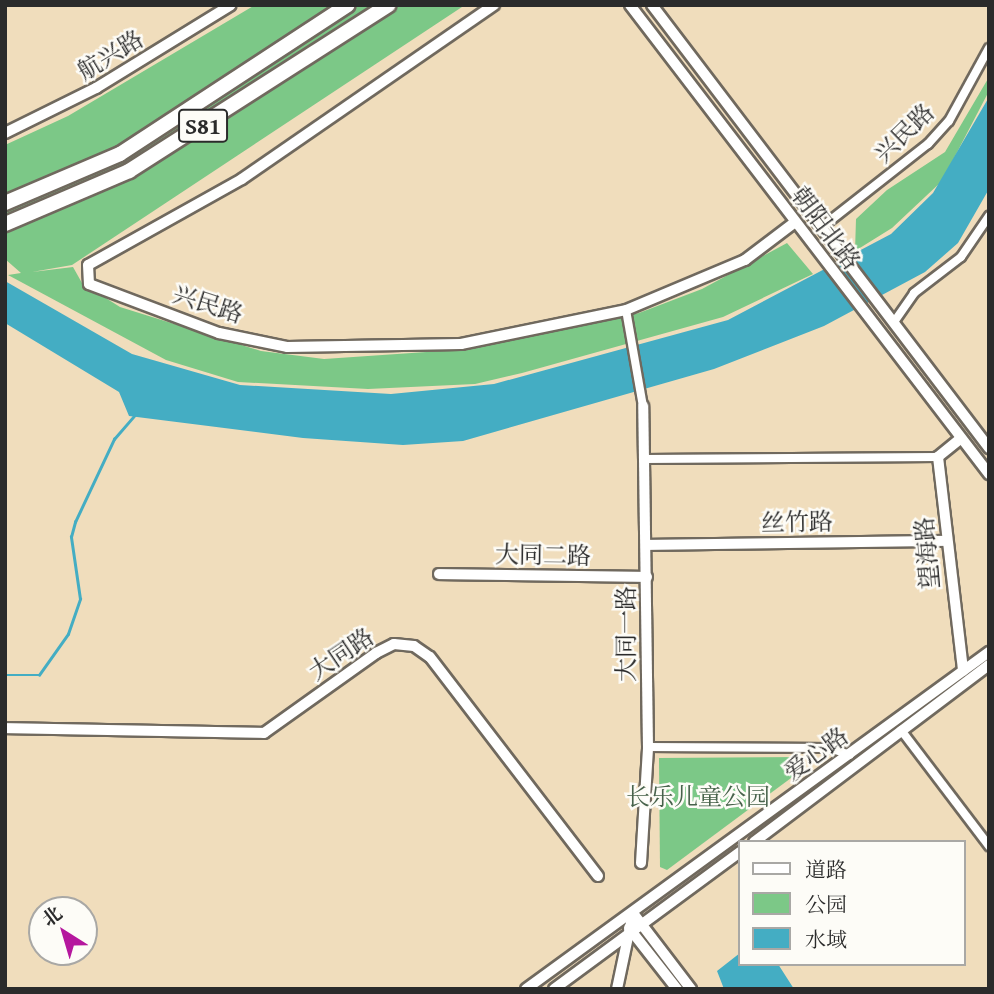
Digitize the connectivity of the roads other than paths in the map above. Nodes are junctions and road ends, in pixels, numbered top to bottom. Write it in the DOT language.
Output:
graph roads {
  1 [pos="231,5"];
  2 [pos="348,5"];
  3 [pos="389,5"];
  4 [pos="494,5"];
  5 [pos="630,5"];
  6 [pos="652,5"];
  7 [pos="989,48"];
  8 [pos="5,133"];
  9 [pos="5,203"];
  10 [pos="989,216"];
  11 [pos="795,222"];
  12 [pos="5,224"];
  13 [pos="822,227"];
  14 [pos="626,310"];
  15 [pos="894,322"];
  16 [pos="643,405"];
  17 [pos="960,439"];
  18 [pos="989,448"];
  19 [pos="938,457"];
  20 [pos="645,459"];
  21 [pos="989,474"];
  22 [pos="947,541"];
  23 [pos="647,545"];
  24 [pos="439,574"];
  25 [pos="647,577"];
  26 [pos="989,652"];
  27 [pos="989,666"];
  28 [pos="963,671"];
  29 [pos="5,728"];
  30 [pos="901,730"];
  31 [pos="648,747"];
  32 [pos="850,755"];
  33 [pos="757,840"];
  34 [pos="989,846"];
  35 [pos="738,853"];
  36 [pos="641,863"];
  37 [pos="598,876"];
  38 [pos="633,913"];
  39 [pos="623,920"];
  40 [pos="642,925"];
  41 [pos="632,932"];
  42 [pos="526,989"];
  43 [pos="554,989"];
  44 [pos="617,989"];
  45 [pos="677,989"];
  46 [pos="691,989"];
  1 -- 8 [label="street, 航兴路"];
  2 -- 9 [label="highway, S81"];
  3 -- 12 [label="highway, S81"];
  4 -- 14 [label="street, 兴民路"];
  5 -- 11 [label="main road, 朝阳北路"];
  6 -- 13 [label="main road, 朝阳北路"];
  7 -- 13 [label="street, 兴民路"];
  10 -- 15 [label="street"];
  11 -- 14 [label="street, 兴民路"];
  11 -- 17 [label="main road, 朝阳北路"];
  13 -- 15 [label="main road, 朝阳北路"];
  14 -- 16 [label="street"];
  15 -- 18 [label="main road, 朝阳北路"];
  16 -- 20 [label="street, 大同一路"];
  17 -- 19 [label="street"];
  17 -- 21 [label="main road, 朝阳北路"];
  19 -- 20 [label="street"];
  19 -- 22 [label="street, 望海路"];
  20 -- 23 [label="street, 大同一路"];
  22 -- 23 [label="street, 丝竹路"];
  22 -- 28 [label="street, 望海路"];
  23 -- 25 [label="street, 大同一路"];
  24 -- 25 [label="street, 大同二路"];
  25 -- 31 [label="street, 大同一路"];
  26 -- 28 [label="main road, 爱心路"];
  27 -- 30 [label="main road, 爱心路"];
  28 -- 32 [label="main road, 爱心路"];
  29 -- 37 [label="street, 大同路"];
  30 -- 33 [label="main road, 爱心路"];
  30 -- 34 [label="street"];
  31 -- 32 [label="street"];
  31 -- 36 [label="street, 大同一路"];
  32 -- 38 [label="main road, 爱心路"];
  35 -- 40 [label="main road"];
  38 -- 39 [label="main road, 爱心路"];
  38 -- 40 [label="main road"];
  38 -- 41 [label="street"];
  39 -- 41 [label="main road"];
  39 -- 42 [label="main road, 爱心路"];
  40 -- 41 [label="main road"];
  40 -- 46 [label="main road"];
  41 -- 43 [label="main road"];
  41 -- 44 [label="street"];
  41 -- 45 [label="main road"];
}
